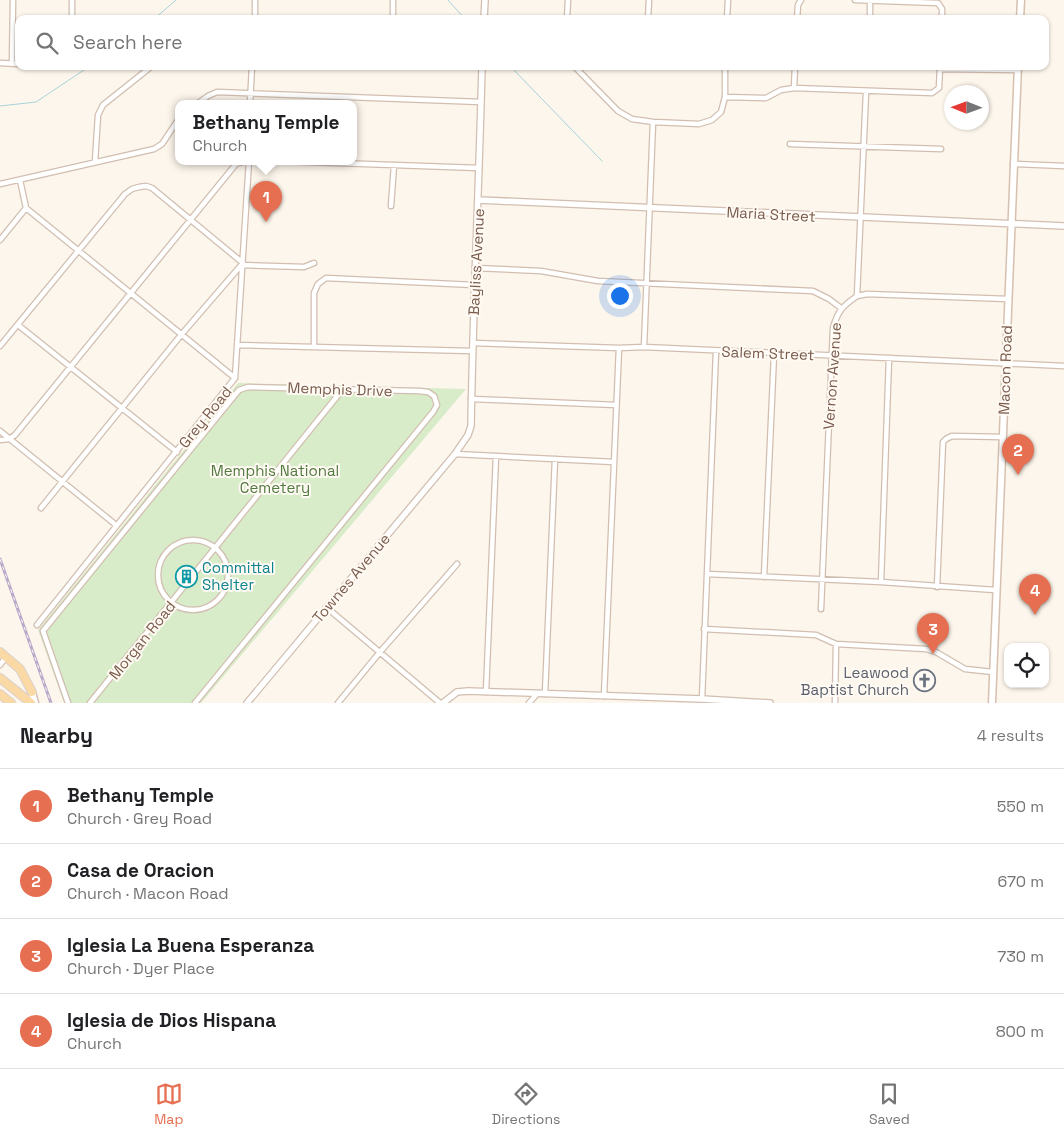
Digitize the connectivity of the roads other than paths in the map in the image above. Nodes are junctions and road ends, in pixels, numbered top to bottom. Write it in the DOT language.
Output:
graph roads {
  1 [pos="8,0"];
  2 [pos="13,0"];
  3 [pos="72,0"];
  4 [pos="255,0"];
  5 [pos="393,0"];
  6 [pos="485,0"];
  7 [pos="568,0"];
  8 [pos="649,0"];
  9 [pos="728,0"];
  10 [pos="801,0"];
  11 [pos="855,0"];
  12 [pos="1021,0"];
  13 [pos="870,1"];
  14 [pos="892,1"];
  15 [pos="72,15"];
  16 [pos="255,15"];
  17 [pos="393,15"];
  18 [pos="484,15"];
  19 [pos="567,15"];
  20 [pos="648,15"];
  21 [pos="727,15"];
  22 [pos="798,15"];
  23 [pos="870,15"];
  24 [pos="942,15"];
  25 [pos="1020,15"];
  26 [pos="0,63"];
  27 [pos="12,64"];
  28 [pos="147,70"];
  29 [pos="252,70"];
  30 [pos="482,70"];
  31 [pos="578,70"];
  32 [pos="726,70"];
  33 [pos="795,70"];
  34 [pos="940,70"];
  35 [pos="1018,70"];
  36 [pos="794,88"];
  37 [pos="251,92"];
  38 [pos="866,92"];
  39 [pos="725,97"];
  40 [pos="202,100"];
  41 [pos="250,100"];
  42 [pos="481,102"];
  43 [pos="653,122"];
  44 [pos="175,124"];
  45 [pos="790,144"];
  46 [pos="863,146"];
  47 [pos="940,149"];
  48 [pos="95,162"];
  49 [pos="357,164"];
  50 [pos="1013,164"];
  51 [pos="235,165"];
  52 [pos="247,165"];
  53 [pos="394,165"];
  54 [pos="1064,166"];
  55 [pos="479,168"];
  56 [pos="20,180"];
  57 [pos="0,184"];
  58 [pos="479,200"];
  59 [pos="391,206"];
  60 [pos="26,208"];
  61 [pos="648,208"];
  62 [pos="860,218"];
  63 [pos="191,220"];
  64 [pos="1011,224"];
  65 [pos="1064,226"];
  66 [pos="0,240"];
  67 [pos="78,249"];
  68 [pos="314,263"];
  69 [pos="243,264"];
  70 [pos="474,268"];
  71 [pos="646,283"];
  72 [pos="474,285"];
  73 [pos="131,293"];
  74 [pos="857,296"];
  75 [pos="1008,299"];
  76 [pos="841,308"];
  77 [pos="18,325"];
  78 [pos="181,335"];
  79 [pos="473,343"];
  80 [pos="238,345"];
  81 [pos="0,346"];
  82 [pos="314,347"];
  83 [pos="644,347"];
  84 [pos="619,348"];
  85 [pos="472,351"];
  86 [pos="716,351"];
  87 [pos="774,354"];
  88 [pos="831,356"];
  89 [pos="889,358"];
  90 [pos="1006,364"];
  91 [pos="1064,366"];
  92 [pos="70,367"];
  93 [pos="235,378"];
  94 [pos="343,389"];
  95 [pos="471,398"];
  96 [pos="616,405"];
  97 [pos="122,408"];
  98 [pos="0,431"];
  99 [pos="1002,437"];
  100 [pos="9,439"];
  101 [pos="0,440"];
  102 [pos="177,452"];
  103 [pos="455,454"];
  104 [pos="496,456"];
  105 [pos="555,459"];
  106 [pos="614,462"];
  107 [pos="63,482"];
  108 [pos="41,508"];
  109 [pos="116,525"];
  110 [pos="216,548"];
  111 [pos="457,564"];
  112 [pos="707,574"];
  113 [pos="764,577"];
  114 [pos="822,580"];
  115 [pos="880,582"];
  116 [pos="937,587"];
  117 [pos="995,590"];
  118 [pos="172,603"];
  119 [pos="326,607"];
  120 [pos="821,609"];
  121 [pos="37,625"];
  122 [pos="704,629"];
  123 [pos="836,644"];
  124 [pos="380,652"];
  125 [pos="3,655"];
  126 [pos="0,665"];
  127 [pos="993,672"];
  128 [pos="0,678"];
  129 [pos="32,692"];
  130 [pos="486,692"];
  131 [pos="0,694"];
  132 [pos="538,694"];
  133 [pos="545,694"];
  134 [pos="600,699"];
  135 [pos="702,699"];
  136 [pos="11,703"];
  137 [pos="30,703"];
  138 [pos="35,703"];
  139 [pos="68,703"];
  140 [pos="90,703"];
  141 [pos="195,703"];
  142 [pos="247,703"];
  143 [pos="338,703"];
  144 [pos="442,703"];
  145 [pos="529,703"];
  146 [pos="748,703"];
  147 [pos="770,703"];
  148 [pos="834,703"];
  149 [pos="992,703"];
  1 -- 2 [label="street"];
  2 -- 27 [label="street"];
  3 -- 15 [label="street"];
  4 -- 16 [label="street"];
  5 -- 17 [label="street"];
  6 -- 18 [label="street"];
  7 -- 19 [label="street"];
  8 -- 20 [label="street"];
  9 -- 21 [label="street"];
  10 -- 22 [label="street"];
  11 -- 13 [label="street"];
  12 -- 25 [label="main road"];
  13 -- 14 [label="street"];
  13 -- 23 [label="street"];
  14 -- 24 [label="street"];
  26 -- 27 [label="street"];
  28 -- 48 [label="street"];
  29 -- 37 [label="street"];
  30 -- 42 [label="street, Bayliss Avenue"];
  31 -- 43 [label="street"];
  32 -- 39 [label="street"];
  33 -- 36 [label="street"];
  34 -- 38 [label="street"];
  35 -- 50 [label="main road, Macon Road"];
  36 -- 38 [label="street"];
  36 -- 39 [label="street"];
  37 -- 40 [label="street"];
  37 -- 41 [label="street"];
  37 -- 42 [label="street"];
  38 -- 46 [label="street"];
  39 -- 43 [label="street"];
  42 -- 55 [label="street, Bayliss Avenue"];
  43 -- 61 [label="street"];
  44 -- 48 [label="street"];
  45 -- 46 [label="street"];
  46 -- 47 [label="street"];
  46 -- 62 [label="street"];
  48 -- 56 [label="street"];
  49 -- 53 [label="street"];
  50 -- 54 [label="street"];
  50 -- 64 [label="main road, Macon Road"];
  51 -- 63 [label="street"];
  52 -- 69 [label="street, Grey Road"];
  53 -- 55 [label="street"];
  53 -- 59 [label="street"];
  55 -- 58 [label="street, Bayliss Avenue"];
  56 -- 57 [label="street"];
  56 -- 60 [label="street"];
  58 -- 61 [label="street, Maria Street"];
  58 -- 70 [label="street, Bayliss Avenue"];
  60 -- 66 [label="street"];
  60 -- 67 [label="street"];
  61 -- 62 [label="street, Maria Street"];
  61 -- 71 [label="street"];
  62 -- 64 [label="street, Maria Street"];
  62 -- 74 [label="street"];
  63 -- 67 [label="street"];
  63 -- 69 [label="street"];
  63 -- 73 [label="street"];
  64 -- 65 [label="street, Maria Street"];
  64 -- 75 [label="main road, Macon Road"];
  67 -- 73 [label="street"];
  67 -- 77 [label="street"];
  68 -- 69 [label="street"];
  69 -- 78 [label="street"];
  69 -- 80 [label="street, Grey Road"];
  70 -- 71 [label="street"];
  70 -- 72 [label="street, Bayliss Avenue"];
  71 -- 76 [label="street"];
  71 -- 83 [label="street"];
  72 -- 79 [label="street, Bayliss Avenue"];
  72 -- 82 [label="street"];
  73 -- 78 [label="street"];
  73 -- 92 [label="street"];
  74 -- 75 [label="street"];
  74 -- 76 [label="street, Vernon Avenue"];
  75 -- 90 [label="main road, Macon Road"];
  76 -- 88 [label="street, Vernon Avenue"];
  77 -- 81 [label="street"];
  77 -- 92 [label="street"];
  78 -- 93 [label="street"];
  78 -- 97 [label="street"];
  79 -- 84 [label="street, Salem Street"];
  79 -- 85 [label="street, Bayliss Avenue"];
  80 -- 82 [label="street"];
  80 -- 93 [label="street, Grey Road"];
  82 -- 85 [label="street"];
  83 -- 84 [label="street, Salem Street"];
  83 -- 86 [label="street, Salem Street"];
  84 -- 96 [label="street"];
  85 -- 95 [label="street, Bayliss Avenue"];
  86 -- 87 [label="street, Salem Street"];
  86 -- 112 [label="street"];
  87 -- 88 [label="street, Salem Street"];
  87 -- 113 [label="street"];
  88 -- 89 [label="street, Salem Street"];
  88 -- 114 [label="street, Vernon Avenue"];
  89 -- 90 [label="street, Salem Street"];
  89 -- 115 [label="street"];
  90 -- 91 [label="street, Salem Street"];
  90 -- 99 [label="main road, Macon Road"];
  92 -- 97 [label="street"];
  92 -- 100 [label="street"];
  93 -- 102 [label="street, Grey Road"];
  94 -- 110 [label="street, Morgan Road"];
  94 -- 139 [label="street, Memphis Drive"];
  94 -- 141 [label="street, Memphis Drive"];
  95 -- 96 [label="street"];
  95 -- 103 [label="street, Bayliss Avenue"];
  96 -- 106 [label="street"];
  97 -- 102 [label="street"];
  97 -- 107 [label="street"];
  98 -- 100 [label="street"];
  99 -- 116 [label="street"];
  99 -- 117 [label="main road, Macon Road"];
  100 -- 101 [label="street"];
  100 -- 107 [label="street"];
  102 -- 109 [label="street, Grey Road"];
  103 -- 104 [label="street"];
  103 -- 119 [label="street, Townes Avenue"];
  104 -- 105 [label="street"];
  104 -- 130 [label="street"];
  105 -- 106 [label="street"];
  105 -- 133 [label="street"];
  106 -- 134 [label="street"];
  107 -- 108 [label="street"];
  107 -- 109 [label="street"];
  109 -- 121 [label="street, Grey Road"];
  110 -- 118 [label="street, Morgan Road"];
  110 -- 118 [label="street"];
  110 -- 118 [label="street"];
  111 -- 124 [label="street"];
  112 -- 113 [label="street"];
  112 -- 122 [label="street"];
  113 -- 114 [label="street"];
  114 -- 115 [label="street"];
  114 -- 120 [label="street, Vernon Avenue"];
  115 -- 116 [label="street"];
  116 -- 117 [label="street"];
  117 -- 127 [label="main road, Macon Road"];
  118 -- 140 [label="street, Morgan Road"];
  119 -- 124 [label="street"];
  119 -- 142 [label="street, Townes Avenue"];
  122 -- 123 [label="street"];
  122 -- 135 [label="street"];
  123 -- 127 [label="street"];
  123 -- 148 [label="street"];
  124 -- 143 [label="street"];
  124 -- 144 [label="street"];
  125 -- 126 [label="street"];
  125 -- 129 [label="main road"];
  127 -- 149 [label="main road, Macon Road"];
  128 -- 137 [label="main road"];
  129 -- 138 [label="main road"];
  130 -- 132 [label="street"];
  130 -- 144 [label="street"];
  131 -- 136 [label="main road"];
  132 -- 133 [label="street"];
  132 -- 145 [label="street"];
  133 -- 134 [label="street"];
  134 -- 135 [label="street"];
  135 -- 146 [label="street"];
  146 -- 147 [label="street"];
}
